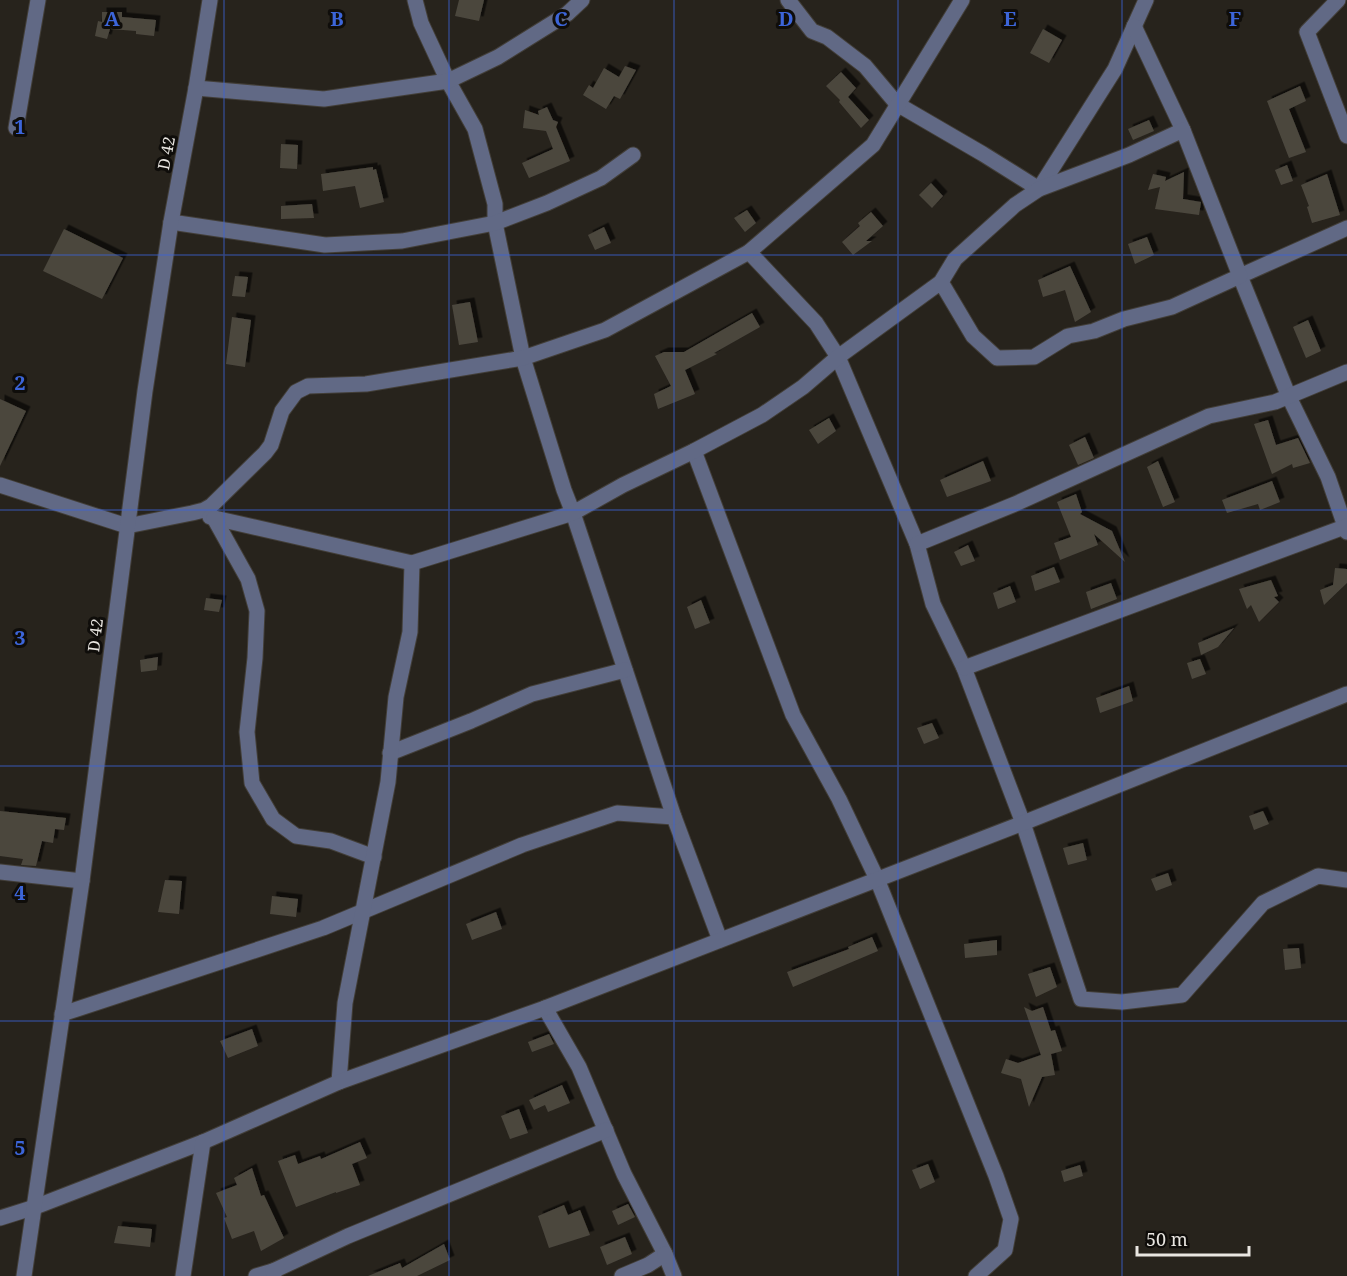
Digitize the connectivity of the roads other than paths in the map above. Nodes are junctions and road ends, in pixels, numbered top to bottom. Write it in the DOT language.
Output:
graph roads {
  1 [pos="38,0"];
  2 [pos="210,0"];
  3 [pos="415,0"];
  4 [pos="582,0"];
  5 [pos="788,0"];
  6 [pos="962,0"];
  7 [pos="1146,0"];
  8 [pos="1338,0"];
  9 [pos="1134,26"];
  10 [pos="448,81"];
  11 [pos="196,88"];
  12 [pos="897,104"];
  13 [pos="16,128"];
  14 [pos="1183,130"];
  15 [pos="1347,136"];
  16 [pos="633,155"];
  17 [pos="1039,189"];
  18 [pos="171,222"];
  19 [pos="495,223"];
  20 [pos="1347,228"];
  21 [pos="749,252"];
  22 [pos="1240,276"];
  23 [pos="941,282"];
  24 [pos="838,357"];
  25 [pos="523,358"];
  26 [pos="1347,372"];
  27 [pos="1289,396"];
  28 [pos="694,451"];
  29 [pos="0,485"];
  30 [pos="192,513"];
  31 [pos="573,513"];
  32 [pos="214,518"];
  33 [pos="127,526"];
  34 [pos="1346,528"];
  35 [pos="917,544"];
  36 [pos="412,562"];
  37 [pos="964,668"];
  38 [pos="625,669"];
  39 [pos="1347,694"];
  40 [pos="390,753"];
  41 [pos="674,817"];
  42 [pos="1023,823"];
  43 [pos="374,857"];
  44 [pos="0,872"];
  45 [pos="878,879"];
  46 [pos="1347,880"];
  47 [pos="82,881"];
  48 [pos="364,911"];
  49 [pos="720,940"];
  50 [pos="545,1008"];
  51 [pos="62,1014"];
  52 [pos="339,1082"];
  53 [pos="606,1130"];
  54 [pos="203,1142"];
  55 [pos="34,1207"];
  56 [pos="0,1218"];
  57 [pos="665,1254"];
  58 [pos="274,1274"];
  59 [pos="24,1276"];
  60 [pos="183,1276"];
  61 [pos="256,1276"];
  62 [pos="622,1276"];
  63 [pos="674,1276"];
  64 [pos="976,1276"];
  1 -- 13 [label="street"];
  2 -- 11 [label="street, D 42 / D 42"];
  3 -- 10 [label="street"];
  4 -- 10 [label="street"];
  5 -- 12 [label="street"];
  6 -- 12 [label="street"];
  7 -- 9 [label="street"];
  8 -- 15 [label="street"];
  9 -- 14 [label="street"];
  9 -- 17 [label="street"];
  10 -- 11 [label="street"];
  10 -- 19 [label="street"];
  11 -- 18 [label="street, D 42 / D 42"];
  12 -- 17 [label="street"];
  12 -- 21 [label="street"];
  14 -- 17 [label="street"];
  14 -- 22 [label="street"];
  16 -- 19 [label="street"];
  17 -- 23 [label="street"];
  18 -- 19 [label="street"];
  18 -- 33 [label="street, D 42 / D 42"];
  19 -- 25 [label="street"];
  20 -- 22 [label="street"];
  21 -- 24 [label="street"];
  21 -- 25 [label="street"];
  22 -- 23 [label="street"];
  22 -- 27 [label="street"];
  23 -- 24 [label="street"];
  24 -- 28 [label="street"];
  24 -- 35 [label="street"];
  25 -- 30 [label="street"];
  25 -- 31 [label="street"];
  26 -- 27 [label="street"];
  27 -- 34 [label="street"];
  27 -- 35 [label="street"];
  28 -- 31 [label="street"];
  28 -- 45 [label="street"];
  29 -- 33 [label="street"];
  30 -- 32 [label="street"];
  30 -- 33 [label="street"];
  31 -- 36 [label="street"];
  31 -- 38 [label="street"];
  32 -- 36 [label="street"];
  32 -- 43 [label="street"];
  33 -- 47 [label="street, D 42 / D 42"];
  34 -- 37 [label="street"];
  35 -- 37 [label="street"];
  36 -- 40 [label="street"];
  37 -- 42 [label="street"];
  38 -- 40 [label="street"];
  38 -- 41 [label="street"];
  39 -- 42 [label="street"];
  40 -- 43 [label="street"];
  41 -- 48 [label="street"];
  41 -- 49 [label="street"];
  42 -- 45 [label="street"];
  42 -- 46 [label="street"];
  43 -- 48 [label="street"];
  44 -- 47 [label="street"];
  45 -- 49 [label="street"];
  45 -- 64 [label="street"];
  47 -- 51 [label="street, D 42 / D 42"];
  48 -- 51 [label="street"];
  48 -- 52 [label="street"];
  49 -- 50 [label="street"];
  50 -- 52 [label="street"];
  50 -- 53 [label="street"];
  51 -- 55 [label="street, D 42 / D 42"];
  52 -- 54 [label="street"];
  53 -- 57 [label="street"];
  53 -- 58 [label="street"];
  54 -- 55 [label="street"];
  54 -- 60 [label="street"];
  55 -- 56 [label="street"];
  55 -- 59 [label="street, D 42 / D 42"];
  57 -- 62 [label="street"];
  57 -- 63 [label="street"];
  58 -- 61 [label="street"];
}
